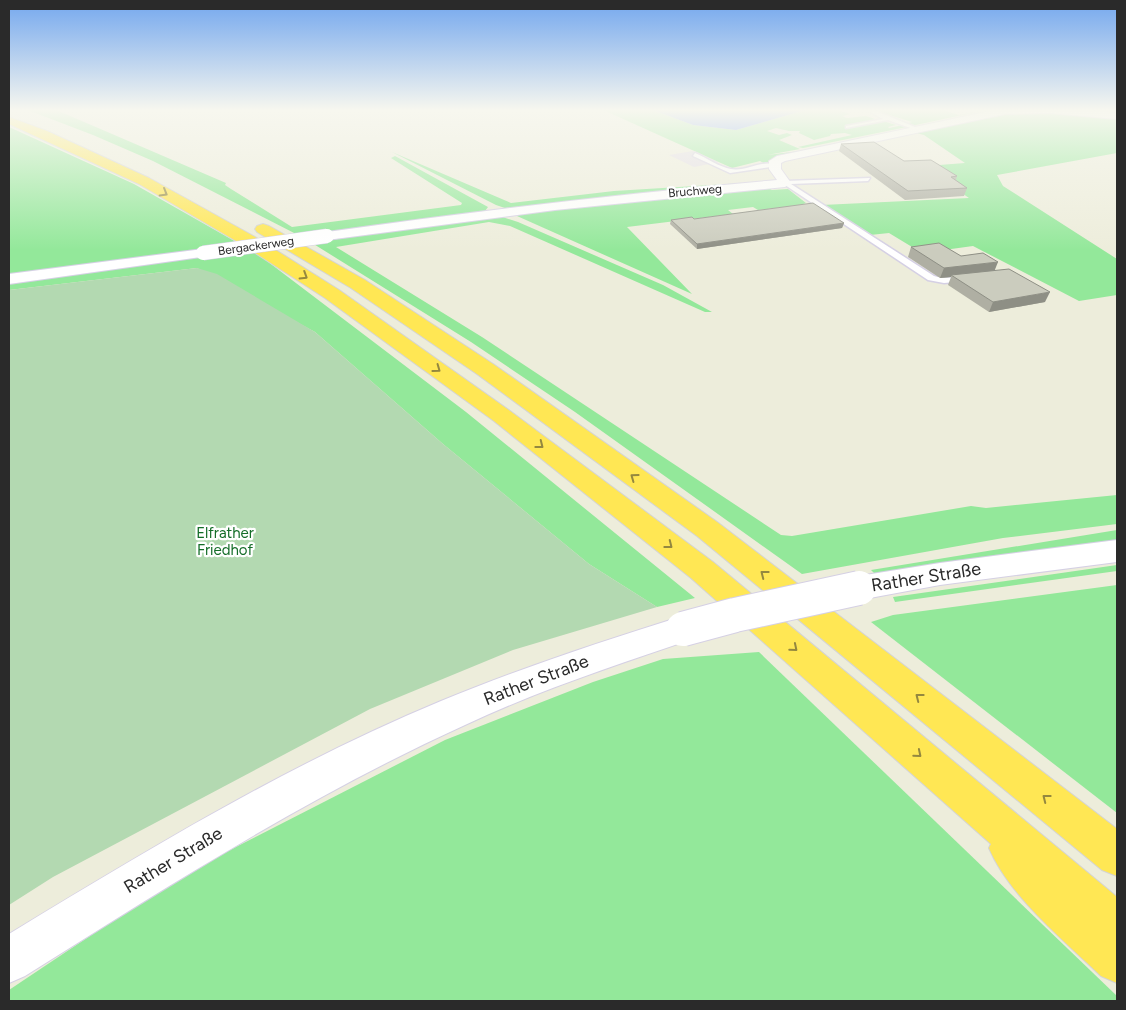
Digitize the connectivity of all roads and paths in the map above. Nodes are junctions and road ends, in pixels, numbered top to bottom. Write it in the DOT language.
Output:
graph roads {
  1 [pos="90,156"];
  2 [pos="121,156"];
  3 [pos="697,156"];
  4 [pos="790,156"];
  5 [pos="775,166"];
  6 [pos="868,179"];
  7 [pos="785,183"];
  8 [pos="502,212"];
  9 [pos="973,278"];
  10 [pos="9,279"];
  11 [pos="1117,551"];
  12 [pos="974,801"];
  13 [pos="1117,855"];
  14 [pos="1117,926"];
  15 [pos="9,960"];
  16 [pos="1117,960"];
  1 -- 12 [label="highway, one-way"];
  13 -- 2 [label="highway, one-way"];
  3 -- 5 [label="lane"];
  4 -- 5 [label="street"];
  5 -- 7 [label="street"];
  6 -- 7 [label="lane"];
  7 -- 8 [label="street, Bruchweg"];
  7 -- 9 [label="lane"];
  8 -- 10 [label="street, Bergackerweg, bridge"];
  11 -- 15 [label="main road, Rather Straße, bridge"];
  12 -- 14 [label="highway"];
  12 -- 16 [label="highway"];
}
